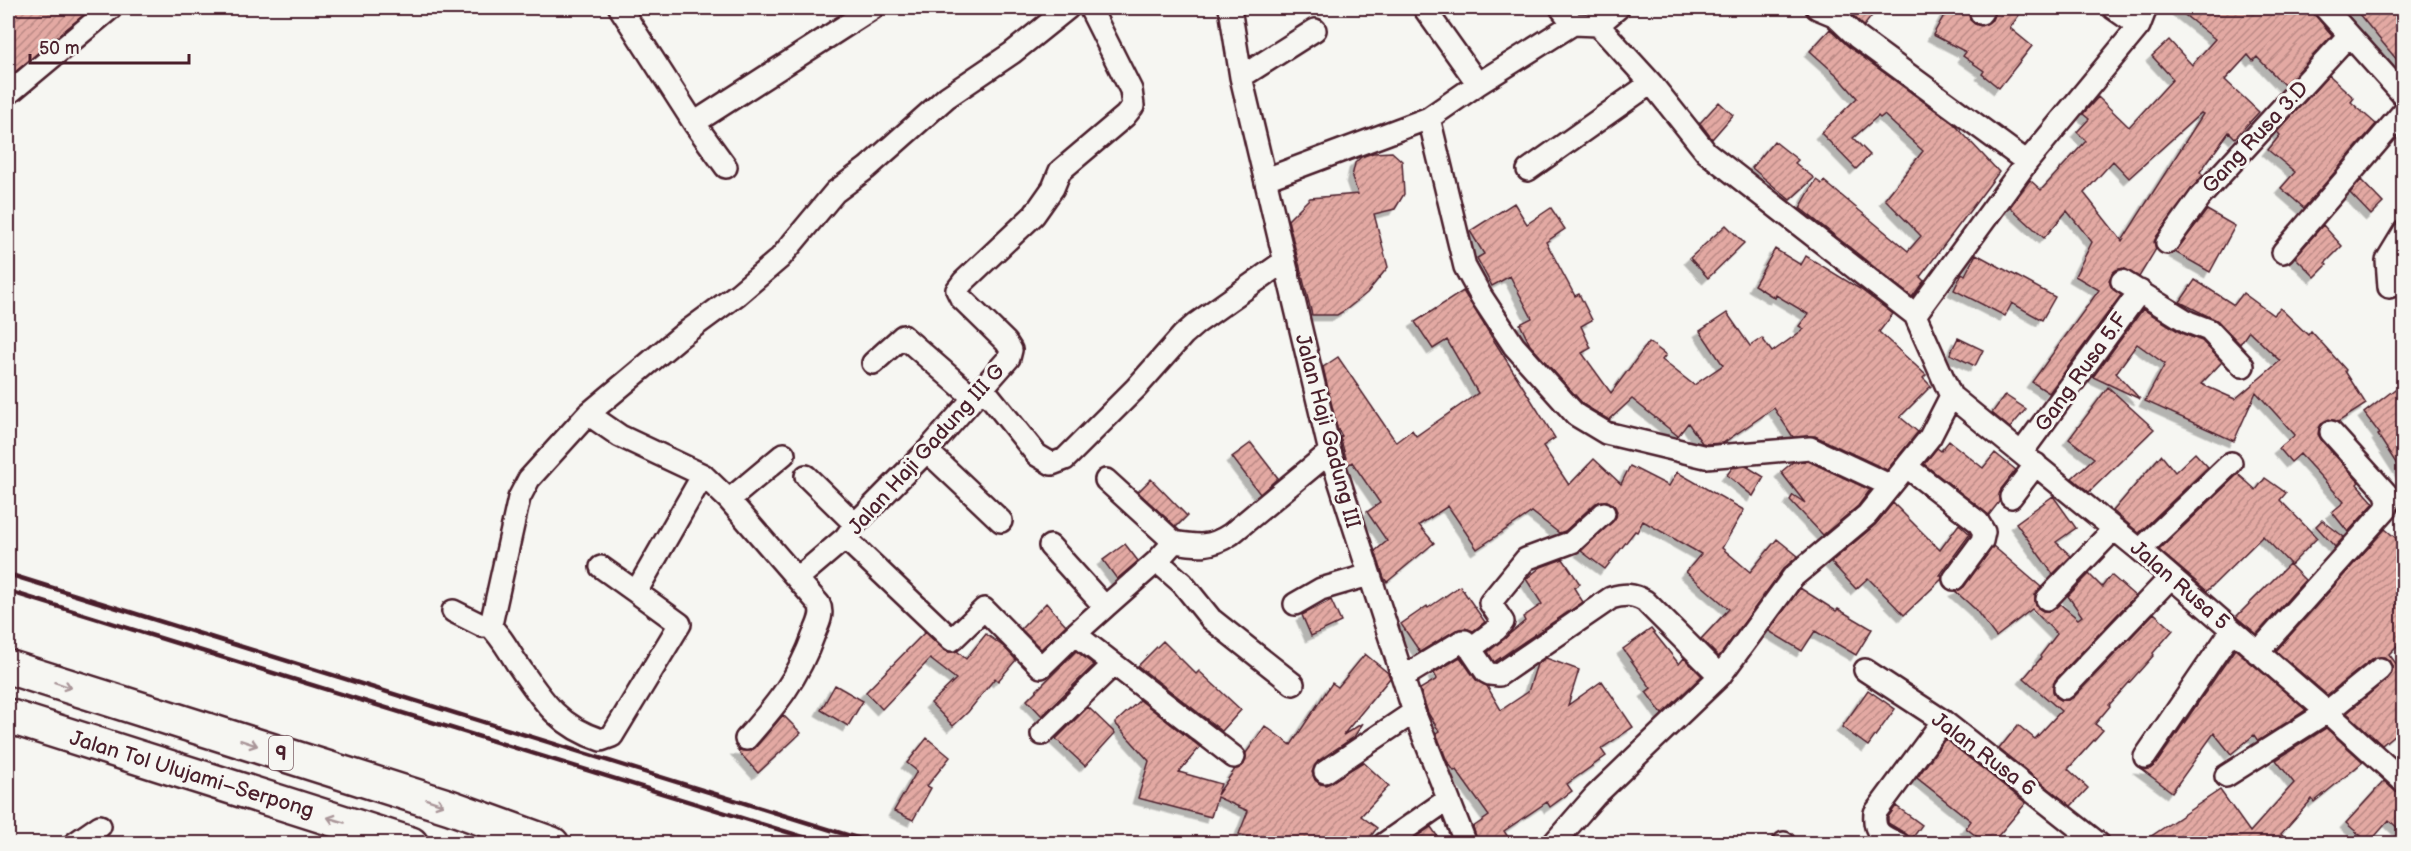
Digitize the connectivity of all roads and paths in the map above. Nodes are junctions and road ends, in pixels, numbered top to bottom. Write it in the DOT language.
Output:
graph roads {
  1 [pos="111,8"];
  2 [pos="620,8"];
  3 [pos="873,8"];
  4 [pos="1068,8"];
  5 [pos="1090,8"];
  6 [pos="1230,8"];
  7 [pos="1424,8"];
  8 [pos="1618,8"];
  9 [pos="1817,8"];
  10 [pos="2113,8"];
  11 [pos="2335,11"];
  12 [pos="1567,16"];
  13 [pos="2143,17"];
  14 [pos="1598,25"];
  15 [pos="1315,30"];
  16 [pos="2349,35"];
  17 [pos="1240,77"];
  18 [pos="1651,83"];
  19 [pos="1478,84"];
  20 [pos="8,94"];
  21 [pos="2403,96"];
  22 [pos="2403,111"];
  23 [pos="1429,118"];
  24 [pos="694,123"];
  25 [pos="2027,162"];
  26 [pos="726,167"];
  27 [pos="1528,170"];
  28 [pos="1266,179"];
  29 [pos="2403,232"];
  30 [pos="2167,243"];
  31 [pos="2283,252"];
  32 [pos="1283,262"];
  33 [pos="2122,281"];
  34 [pos="2389,287"];
  35 [pos="2140,291"];
  36 [pos="1915,315"];
  37 [pos="873,363"];
  38 [pos="2243,366"];
  39 [pos="979,393"];
  40 [pos="1951,396"];
  41 [pos="588,414"];
  42 [pos="2331,432"];
  43 [pos="927,451"];
  44 [pos="1330,452"];
  45 [pos="784,454"];
  46 [pos="2029,458"];
  47 [pos="2231,463"];
  48 [pos="1907,467"];
  49 [pos="704,476"];
  50 [pos="806,476"];
  51 [pos="1106,480"];
  52 [pos="1889,485"];
  53 [pos="2403,492"];
  54 [pos="2011,497"];
  55 [pos="729,500"];
  56 [pos="2386,509"];
  57 [pos="1604,513"];
  58 [pos="1001,521"];
  59 [pos="2114,529"];
  60 [pos="850,531"];
  61 [pos="1174,542"];
  62 [pos="1050,546"];
  63 [pos="2140,550"];
  64 [pos="1157,561"];
  65 [pos="601,567"];
  66 [pos="1369,575"];
  67 [pos="2170,578"];
  68 [pos="798,579"];
  69 [pos="1954,579"];
  70 [pos="636,592"];
  71 [pos="2047,599"];
  72 [pos="1108,604"];
  73 [pos="1295,604"];
  74 [pos="453,611"];
  75 [pos="488,624"];
  76 [pos="2232,630"];
  77 [pos="1075,634"];
  78 [pos="1470,649"];
  79 [pos="2257,653"];
  80 [pos="1113,665"];
  81 [pos="8,667"];
  82 [pos="2380,669"];
  83 [pos="1865,670"];
  84 [pos="1720,676"];
  85 [pos="1404,677"];
  86 [pos="1293,684"];
  87 [pos="2065,688"];
  88 [pos="1414,712"];
  89 [pos="2327,712"];
  90 [pos="8,716"];
  91 [pos="1943,721"];
  92 [pos="1042,734"];
  93 [pos="746,739"];
  94 [pos="1233,757"];
  95 [pos="2145,757"];
  96 [pos="1325,772"];
  97 [pos="2226,777"];
  98 [pos="2403,782"];
  99 [pos="1447,800"];
  100 [pos="100,826"];
  101 [pos="1890,842"];
  102 [pos="74,843"];
  103 [pos="411,843"];
  104 [pos="552,843"];
  105 [pos="1384,843"];
  106 [pos="1466,843"];
  107 [pos="1553,843"];
  108 [pos="2099,843"];
  1 -- 20 [label="street"];
  2 -- 24 [label="street"];
  3 -- 24 [label="street"];
  4 -- 41 [label="street"];
  5 -- 39 [label="street, Jalan Haji Gadung III G"];
  6 -- 17 [label="street, Jalan Haji Gadung III"];
  7 -- 19 [label="street"];
  8 -- 14 [label="street"];
  9 -- 25 [label="street"];
  10 -- 13 [label="street"];
  11 -- 16 [label="street"];
  12 -- 14 [label="street"];
  12 -- 19 [label="street"];
  13 -- 25 [label="street"];
  14 -- 18 [label="street"];
  15 -- 17 [label="street"];
  16 -- 21 [label="street"];
  16 -- 30 [label="street, Gang Rusa 3.D"];
  17 -- 28 [label="street, Jalan Haji Gadung III"];
  18 -- 27 [label="street"];
  18 -- 36 [label="street"];
  19 -- 23 [label="street"];
  22 -- 31 [label="street"];
  23 -- 28 [label="street"];
  23 -- 52 [label="street"];
  24 -- 26 [label="street"];
  25 -- 36 [label="street"];
  28 -- 32 [label="street, Jalan Haji Gadung III"];
  29 -- 34 [label="street"];
  32 -- 39 [label="street"];
  32 -- 44 [label="street, Jalan Haji Gadung III"];
  33 -- 35 [label="street"];
  35 -- 38 [label="street"];
  35 -- 46 [label="street, Gang Rusa 5.F"];
  36 -- 40 [label="street"];
  37 -- 39 [label="street"];
  39 -- 43 [label="street, Jalan Haji Gadung III G"];
  40 -- 46 [label="street, Jalan Rusa 5"];
  40 -- 48 [label="street"];
  41 -- 49 [label="street"];
  41 -- 75 [label="street"];
  42 -- 56 [label="street"];
  43 -- 58 [label="street"];
  43 -- 60 [label="street, Jalan Haji Gadung III G"];
  44 -- 61 [label="street"];
  44 -- 66 [label="street, Jalan Haji Gadung III"];
  45 -- 55 [label="street"];
  46 -- 54 [label="street, Gang Rusa 5.F"];
  46 -- 59 [label="street, Jalan Rusa 5"];
  47 -- 63 [label="street"];
  48 -- 52 [label="street"];
  48 -- 69 [label="street"];
  49 -- 55 [label="street"];
  49 -- 70 [label="street"];
  50 -- 60 [label="street"];
  51 -- 61 [label="street"];
  52 -- 84 [label="street"];
  53 -- 56 [label="street"];
  55 -- 68 [label="street"];
  56 -- 79 [label="street"];
  57 -- 78 [label="street"];
  59 -- 63 [label="street, Jalan Rusa 5"];
  59 -- 71 [label="street"];
  60 -- 68 [label="street, Jalan Haji Gadung III G"];
  60 -- 77 [label="street"];
  61 -- 64 [label="street"];
  62 -- 72 [label="street"];
  63 -- 67 [label="street, Jalan Rusa 5"];
  64 -- 72 [label="street"];
  64 -- 86 [label="street"];
  65 -- 70 [label="street"];
  66 -- 73 [label="street"];
  66 -- 85 [label="street, Jalan Haji Gadung III"];
  67 -- 76 [label="street, Jalan Rusa 5"];
  67 -- 87 [label="street"];
  68 -- 93 [label="street"];
  70 -- 75 [label="street"];
  72 -- 77 [label="street"];
  74 -- 75 [label="street"];
  76 -- 79 [label="street, Jalan Rusa 5"];
  76 -- 95 [label="street"];
  77 -- 80 [label="street"];
  78 -- 84 [label="street"];
  78 -- 85 [label="street"];
  79 -- 89 [label="street, Jalan Rusa 5"];
  80 -- 92 [label="street"];
  80 -- 94 [label="street"];
  81 -- 104 [label="highway, 9, one-way"];
  82 -- 89 [label="street"];
  83 -- 91 [label="street, Jalan Rusa 6"];
  84 -- 107 [label="street"];
  85 -- 88 [label="street, Jalan Haji Gadung III"];
  88 -- 96 [label="street"];
  88 -- 99 [label="street, Jalan Haji Gadung III"];
  89 -- 97 [label="street"];
  89 -- 98 [label="street, Jalan Rusa 5"];
  103 -- 90 [label="highway, Jalan Tol Ulujami–Serpong / 9, one-way"];
  91 -- 101 [label="street"];
  91 -- 108 [label="street, Jalan Rusa 6"];
  99 -- 105 [label="street"];
  99 -- 106 [label="street, Jalan Haji Gadung III"];
  100 -- 102 [label="street"];
}
